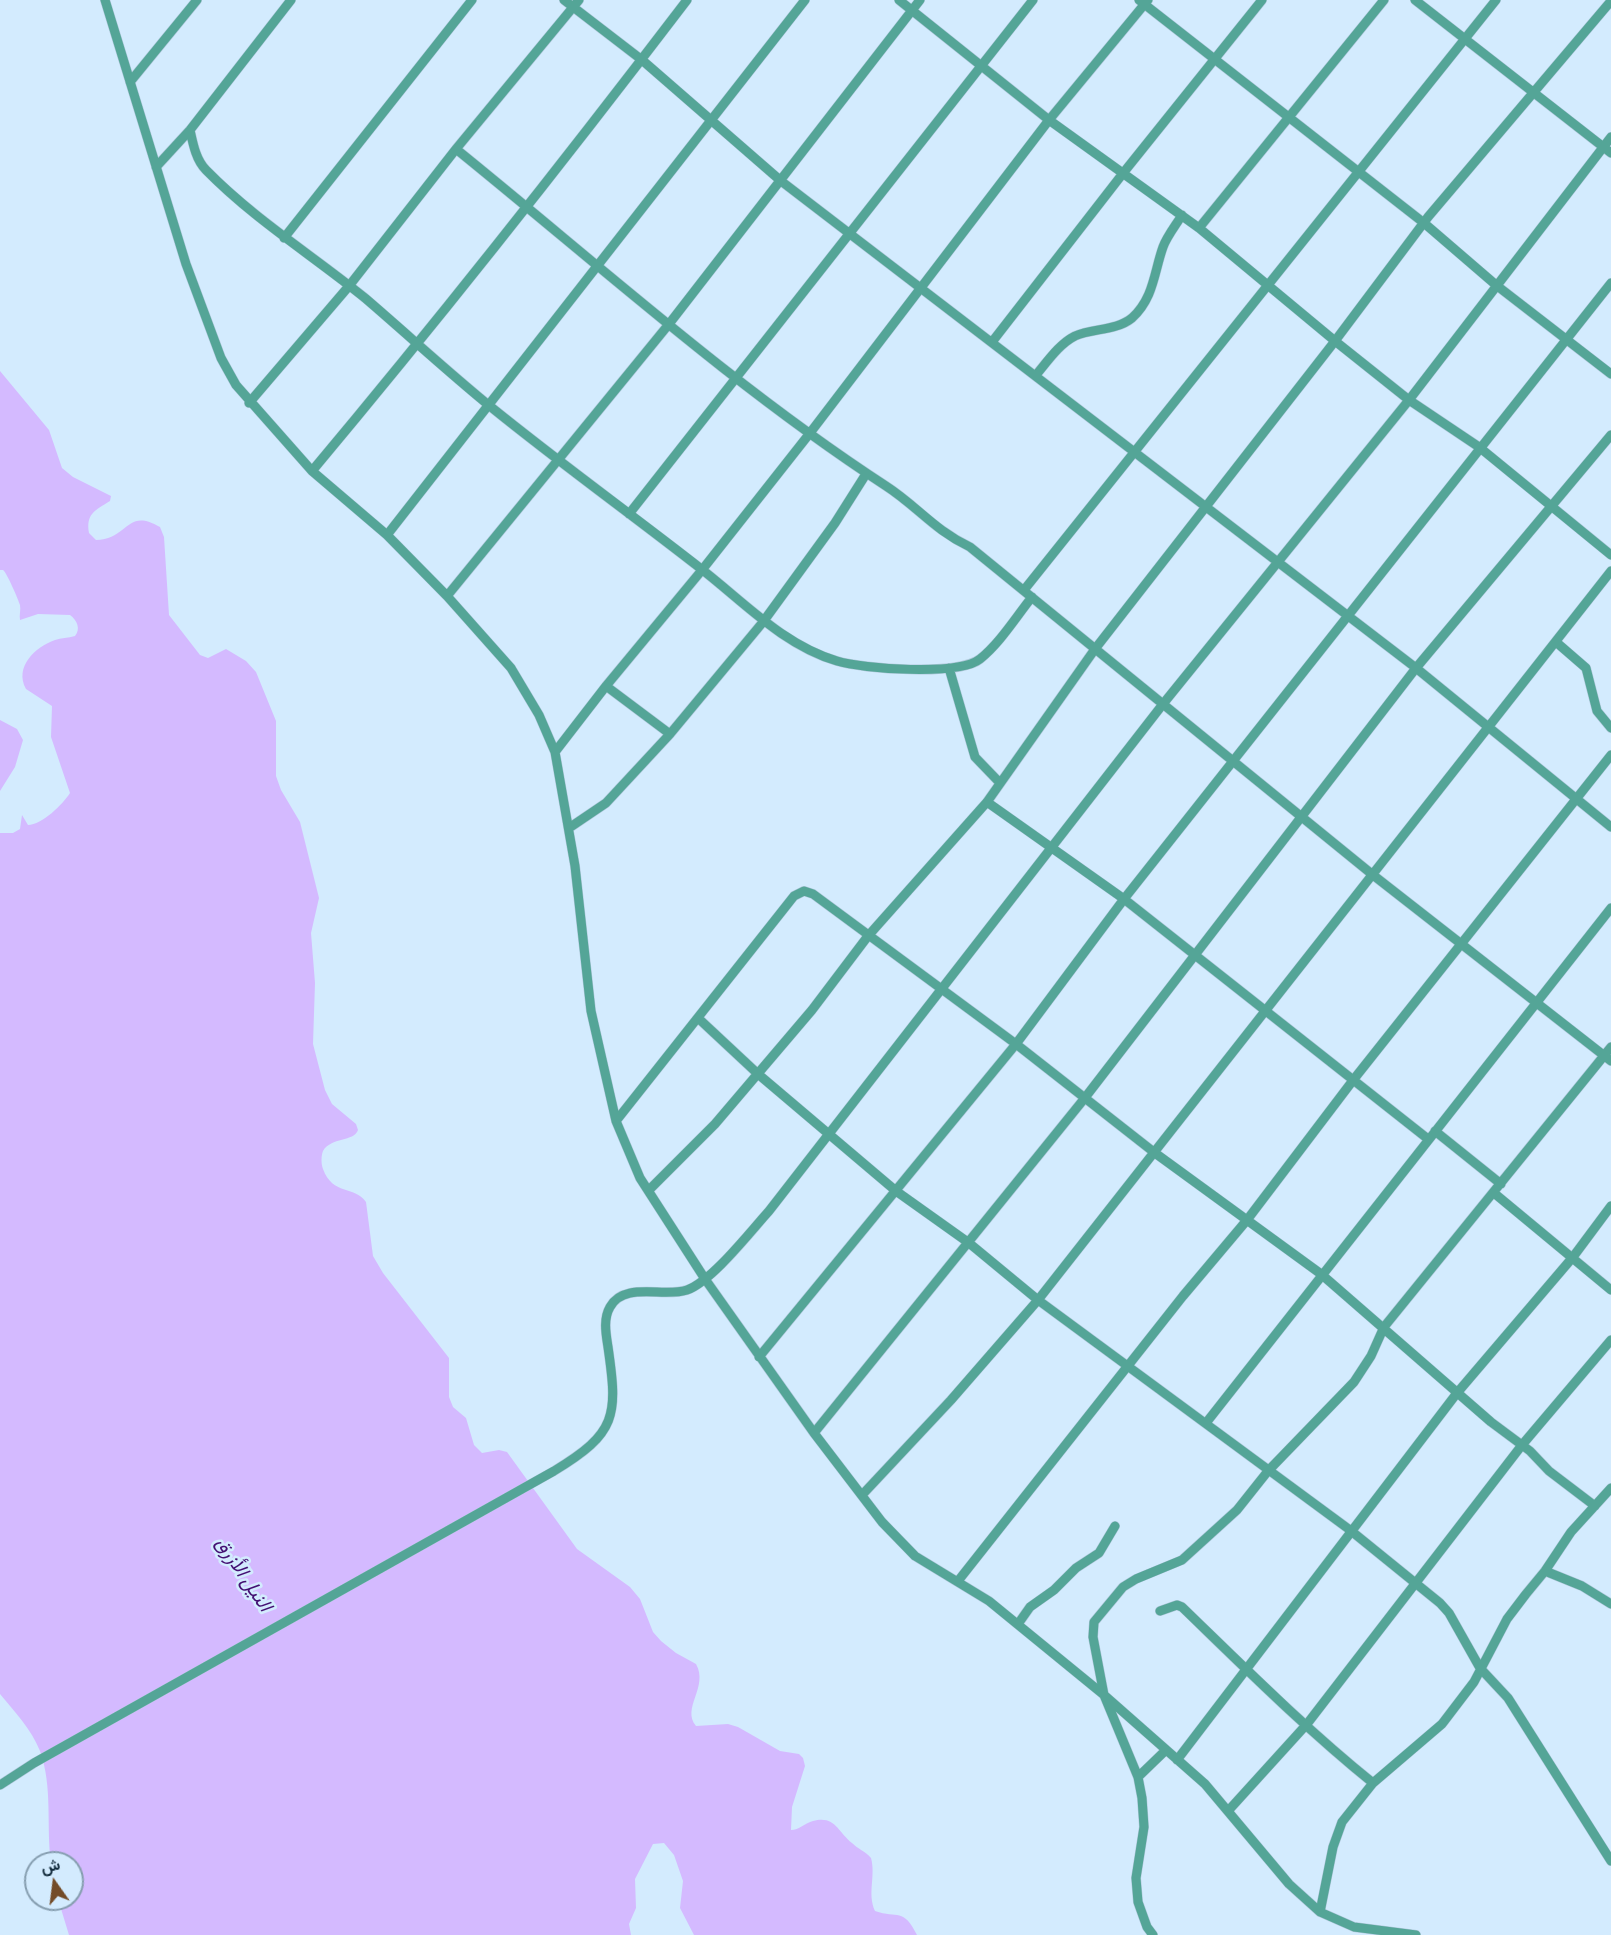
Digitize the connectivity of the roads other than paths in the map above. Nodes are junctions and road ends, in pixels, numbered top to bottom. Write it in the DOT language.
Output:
graph roads {
  1 [pos="105,0"];
  2 [pos="197,0"];
  3 [pos="291,0"];
  4 [pos="472,0"];
  5 [pos="564,0"];
  6 [pos="687,0"];
  7 [pos="805,0"];
  8 [pos="899,0"];
  9 [pos="920,0"];
  10 [pos="1033,0"];
  11 [pos="1262,0"];
  12 [pos="1384,0"];
  13 [pos="1416,0"];
  14 [pos="1496,0"];
  15 [pos="1611,0"];
  16 [pos="1144,1"];
  17 [pos="576,4"];
  18 [pos="912,10"];
  19 [pos="1465,40"];
  20 [pos="642,60"];
  21 [pos="1215,61"];
  22 [pos="981,66"];
  23 [pos="130,82"];
  24 [pos="1535,92"];
  25 [pos="1289,117"];
  26 [pos="711,119"];
  27 [pos="1049,120"];
  28 [pos="190,130"];
  29 [pos="1611,137"];
  30 [pos="456,149"];
  31 [pos="1607,150"];
  32 [pos="156,167"];
  33 [pos="1124,172"];
  34 [pos="1359,172"];
  35 [pos="781,181"];
  36 [pos="528,207"];
  37 [pos="1182,215"];
  38 [pos="1424,223"];
  39 [pos="1199,228"];
  40 [pos="850,234"];
  41 [pos="285,237"];
  42 [pos="597,266"];
  43 [pos="1611,283"];
  44 [pos="1269,284"];
  45 [pos="1496,285"];
  46 [pos="349,286"];
  47 [pos="920,288"];
  48 [pos="669,324"];
  49 [pos="1566,338"];
  50 [pos="1335,341"];
  51 [pos="992,342"];
  52 [pos="419,344"];
  53 [pos="1611,374"];
  54 [pos="1036,375"];
  55 [pos="737,376"];
  56 [pos="1409,400"];
  57 [pos="249,403"];
  58 [pos="488,405"];
  59 [pos="810,433"];
  60 [pos="1611,435"];
  61 [pos="1479,447"];
  62 [pos="1134,449"];
  63 [pos="557,460"];
  64 [pos="312,471"];
  65 [pos="866,474"];
  66 [pos="1207,507"];
  67 [pos="1551,507"];
  68 [pos="629,514"];
  69 [pos="387,535"];
  70 [pos="1611,555"];
  71 [pos="1277,562"];
  72 [pos="702,570"];
  73 [pos="1611,571"];
  74 [pos="1024,590"];
  75 [pos="447,596"];
  76 [pos="1032,597"];
  77 [pos="1348,616"];
  78 [pos="763,622"];
  79 [pos="1556,642"];
  80 [pos="1095,649"];
  81 [pos="949,668"];
  82 [pos="1416,668"];
  83 [pos="606,686"];
  84 [pos="1163,704"];
  85 [pos="1487,728"];
  86 [pos="1611,728"];
  87 [pos="670,735"];
  88 [pos="555,752"];
  89 [pos="1611,755"];
  90 [pos="1235,760"];
  91 [pos="1000,783"];
  92 [pos="1576,799"];
  93 [pos="987,802"];
  94 [pos="1302,817"];
  95 [pos="1611,827"];
  96 [pos="569,828"];
  97 [pos="1053,848"];
  98 [pos="1373,875"];
  99 [pos="1124,899"];
  100 [pos="1611,908"];
  101 [pos="868,936"];
  102 [pos="1461,945"];
  103 [pos="1195,954"];
  104 [pos="940,988"];
  105 [pos="1536,1004"];
  106 [pos="1268,1010"];
  107 [pos="698,1018"];
  108 [pos="1016,1044"];
  109 [pos="1611,1047"];
  110 [pos="1608,1058"];
  111 [pos="758,1074"];
  112 [pos="1354,1079"];
  113 [pos="1084,1099"];
  114 [pos="616,1121"];
  115 [pos="1435,1131"];
  116 [pos="827,1134"];
  117 [pos="1428,1139"];
  118 [pos="1155,1153"];
  119 [pos="1501,1184"];
  120 [pos="649,1190"];
  121 [pos="896,1191"];
  122 [pos="1494,1193"];
  123 [pos="1611,1206"];
  124 [pos="1247,1220"];
  125 [pos="969,1243"];
  126 [pos="1573,1257"];
  127 [pos="1321,1274"];
  128 [pos="705,1279"];
  129 [pos="1611,1290"];
  130 [pos="1038,1300"];
  131 [pos="1383,1327"];
  132 [pos="1611,1340"];
  133 [pos="759,1357"];
  134 [pos="1127,1366"];
  135 [pos="1457,1393"];
  136 [pos="1206,1423"];
  137 [pos="814,1433"];
  138 [pos="1522,1444"];
  139 [pos="1268,1471"];
  140 [pos="1611,1488"];
  141 [pos="862,1495"];
  142 [pos="1596,1506"];
  143 [pos="1115,1526"];
  144 [pos="1350,1530"];
  145 [pos="1545,1571"];
  146 [pos="958,1581"];
  147 [pos="1416,1583"];
  148 [pos="1611,1604"];
  149 [pos="1160,1611"];
  150 [pos="1018,1624"];
  151 [pos="1480,1668"];
  152 [pos="1246,1669"];
  153 [pos="1104,1695"];
  154 [pos="1307,1724"];
  155 [pos="1166,1750"];
  156 [pos="1177,1760"];
  157 [pos="1138,1777"];
  158 [pos="1373,1783"];
  159 [pos="0,1785"];
  160 [pos="1228,1811"];
  161 [pos="1611,1861"];
  162 [pos="1320,1912"];
  163 [pos="1153,1935"];
  164 [pos="1416,1935"];
  1 -- 23 [label="street"];
  2 -- 23 [label="street"];
  3 -- 28 [label="street"];
  4 -- 41 [label="street"];
  5 -- 17 [label="street"];
  6 -- 20 [label="street"];
  7 -- 26 [label="street"];
  8 -- 18 [label="street"];
  9 -- 18 [label="street"];
  10 -- 22 [label="street"];
  11 -- 21 [label="street"];
  12 -- 25 [label="street"];
  13 -- 19 [label="street"];
  14 -- 19 [label="street"];
  15 -- 24 [label="street"];
  16 -- 21 [label="street"];
  16 -- 27 [label="street"];
  17 -- 20 [label="street"];
  17 -- 30 [label="street"];
  18 -- 22 [label="street"];
  18 -- 35 [label="street"];
  19 -- 24 [label="street"];
  19 -- 34 [label="street"];
  20 -- 26 [label="street"];
  20 -- 36 [label="street"];
  21 -- 25 [label="street"];
  21 -- 33 [label="street"];
  22 -- 27 [label="street"];
  22 -- 40 [label="street"];
  23 -- 32 [label="street"];
  24 -- 31 [label="street"];
  24 -- 38 [label="street"];
  25 -- 34 [label="street"];
  25 -- 39 [label="street"];
  26 -- 35 [label="street"];
  26 -- 42 [label="street"];
  27 -- 33 [label="street"];
  27 -- 47 [label="street"];
  28 -- 32 [label="street"];
  28 -- 41 [label="street"];
  29 -- 31 [label="street"];
  30 -- 36 [label="street"];
  30 -- 46 [label="street"];
  31 -- 45 [label="street"];
  32 -- 57 [label="street"];
  33 -- 37 [label="street"];
  33 -- 51 [label="street"];
  34 -- 38 [label="street"];
  34 -- 44 [label="street"];
  35 -- 40 [label="street"];
  35 -- 48 [label="street"];
  36 -- 42 [label="street"];
  36 -- 52 [label="street"];
  37 -- 39 [label="street"];
  37 -- 54 [label="street"];
  38 -- 45 [label="street"];
  38 -- 50 [label="street"];
  39 -- 44 [label="street"];
  40 -- 47 [label="street"];
  40 -- 55 [label="street"];
  41 -- 46 [label="street"];
  42 -- 48 [label="street"];
  42 -- 58 [label="street"];
  43 -- 49 [label="street"];
  44 -- 50 [label="street"];
  44 -- 62 [label="street"];
  45 -- 49 [label="street"];
  45 -- 56 [label="street"];
  46 -- 52 [label="street"];
  46 -- 57 [label="street"];
  47 -- 51 [label="street"];
  47 -- 59 [label="street"];
  48 -- 55 [label="street"];
  48 -- 63 [label="street"];
  49 -- 53 [label="street"];
  49 -- 61 [label="street"];
  50 -- 56 [label="street"];
  50 -- 66 [label="street"];
  51 -- 54 [label="street"];
  52 -- 58 [label="street"];
  52 -- 64 [label="street"];
  54 -- 62 [label="street"];
  55 -- 59 [label="street"];
  55 -- 68 [label="street"];
  56 -- 61 [label="street"];
  56 -- 71 [label="street"];
  57 -- 64 [label="street"];
  58 -- 63 [label="street"];
  58 -- 69 [label="street"];
  59 -- 65 [label="street"];
  59 -- 72 [label="street"];
  60 -- 67 [label="street"];
  61 -- 67 [label="street"];
  61 -- 77 [label="street"];
  62 -- 66 [label="street"];
  62 -- 74 [label="street"];
  63 -- 68 [label="street"];
  63 -- 75 [label="street"];
  64 -- 69 [label="street"];
  65 -- 74 [label="street"];
  65 -- 78 [label="street"];
  66 -- 71 [label="street"];
  66 -- 80 [label="street"];
  67 -- 70 [label="street"];
  67 -- 82 [label="street"];
  68 -- 72 [label="street"];
  69 -- 75 [label="street"];
  71 -- 77 [label="street"];
  71 -- 84 [label="street"];
  72 -- 78 [label="street"];
  72 -- 83 [label="street"];
  73 -- 79 [label="street"];
  74 -- 76 [label="street"];
  75 -- 88 [label="street"];
  76 -- 80 [label="street"];
  76 -- 81 [label="street"];
  77 -- 82 [label="street"];
  77 -- 90 [label="street"];
  78 -- 81 [label="street"];
  78 -- 87 [label="street"];
  79 -- 85 [label="street"];
  79 -- 86 [label="street"];
  80 -- 84 [label="street"];
  80 -- 91 [label="street"];
  81 -- 91 [label="street"];
  82 -- 85 [label="street"];
  82 -- 94 [label="street"];
  83 -- 87 [label="street"];
  83 -- 88 [label="street"];
  84 -- 90 [label="street"];
  84 -- 97 [label="street"];
  85 -- 92 [label="street"];
  85 -- 98 [label="street"];
  87 -- 96 [label="street"];
  88 -- 96 [label="street"];
  89 -- 92 [label="street"];
  90 -- 94 [label="street"];
  90 -- 99 [label="street"];
  91 -- 93 [label="street"];
  92 -- 95 [label="street"];
  92 -- 102 [label="street"];
  93 -- 97 [label="street"];
  93 -- 101 [label="street"];
  94 -- 98 [label="street"];
  94 -- 103 [label="street"];
  96 -- 114 [label="street"];
  97 -- 99 [label="street"];
  97 -- 104 [label="street"];
  98 -- 102 [label="street"];
  98 -- 106 [label="street"];
  99 -- 103 [label="street"];
  99 -- 108 [label="street"];
  100 -- 105 [label="street"];
  101 -- 104 [label="street"];
  101 -- 107 [label="street"];
  101 -- 111 [label="street"];
  102 -- 105 [label="street"];
  102 -- 112 [label="street"];
  103 -- 106 [label="street"];
  103 -- 113 [label="street"];
  104 -- 108 [label="street"];
  104 -- 116 [label="street"];
  105 -- 110 [label="street"];
  105 -- 115 [label="street"];
  106 -- 112 [label="street"];
  106 -- 118 [label="street"];
  107 -- 111 [label="street"];
  107 -- 114 [label="street"];
  108 -- 113 [label="street"];
  108 -- 121 [label="street"];
  109 -- 110 [label="street"];
  110 -- 119 [label="street"];
  111 -- 116 [label="street"];
  111 -- 120 [label="street"];
  112 -- 117 [label="street"];
  112 -- 124 [label="street"];
  113 -- 118 [label="street"];
  113 -- 125 [label="street"];
  114 -- 120 [label="street"];
  115 -- 117 [label="street"];
  115 -- 119 [label="street"];
  116 -- 121 [label="street"];
  116 -- 128 [label="street"];
  117 -- 127 [label="street"];
  118 -- 124 [label="street"];
  118 -- 130 [label="street"];
  119 -- 122 [label="street"];
  120 -- 128 [label="street"];
  121 -- 125 [label="street"];
  121 -- 133 [label="street"];
  122 -- 126 [label="street"];
  122 -- 131 [label="street"];
  123 -- 126 [label="street"];
  124 -- 127 [label="street"];
  124 -- 134 [label="street"];
  125 -- 130 [label="street"];
  125 -- 137 [label="street"];
  126 -- 129 [label="street"];
  126 -- 135 [label="street"];
  127 -- 131 [label="street"];
  127 -- 136 [label="street"];
  128 -- 133 [label="street"];
  128 -- 159 [label="street"];
  130 -- 134 [label="street"];
  130 -- 141 [label="street"];
  131 -- 135 [label="street"];
  131 -- 139 [label="street"];
  132 -- 138 [label="street"];
  133 -- 137 [label="street"];
  134 -- 136 [label="street"];
  134 -- 146 [label="street"];
  135 -- 138 [label="street"];
  135 -- 144 [label="street"];
  136 -- 139 [label="street"];
  137 -- 141 [label="street"];
  138 -- 142 [label="street"];
  138 -- 147 [label="street"];
  139 -- 144 [label="street"];
  139 -- 153 [label="street"];
  140 -- 142 [label="street"];
  141 -- 146 [label="street"];
  142 -- 145 [label="street"];
  143 -- 150 [label="street"];
  144 -- 147 [label="street"];
  144 -- 152 [label="street"];
  145 -- 148 [label="street"];
  145 -- 151 [label="street"];
  146 -- 150 [label="street"];
  147 -- 151 [label="street"];
  147 -- 154 [label="street"];
  149 -- 152 [label="street"];
  150 -- 153 [label="street"];
  151 -- 158 [label="street"];
  151 -- 161 [label="street"];
  152 -- 154 [label="street"];
  152 -- 156 [label="street"];
  153 -- 155 [label="street"];
  153 -- 157 [label="street"];
  154 -- 158 [label="street"];
  154 -- 160 [label="street"];
  155 -- 156 [label="street"];
  155 -- 157 [label="street"];
  156 -- 160 [label="street"];
  157 -- 163 [label="street"];
  158 -- 162 [label="street"];
  160 -- 162 [label="street"];
  162 -- 164 [label="street"];
}
